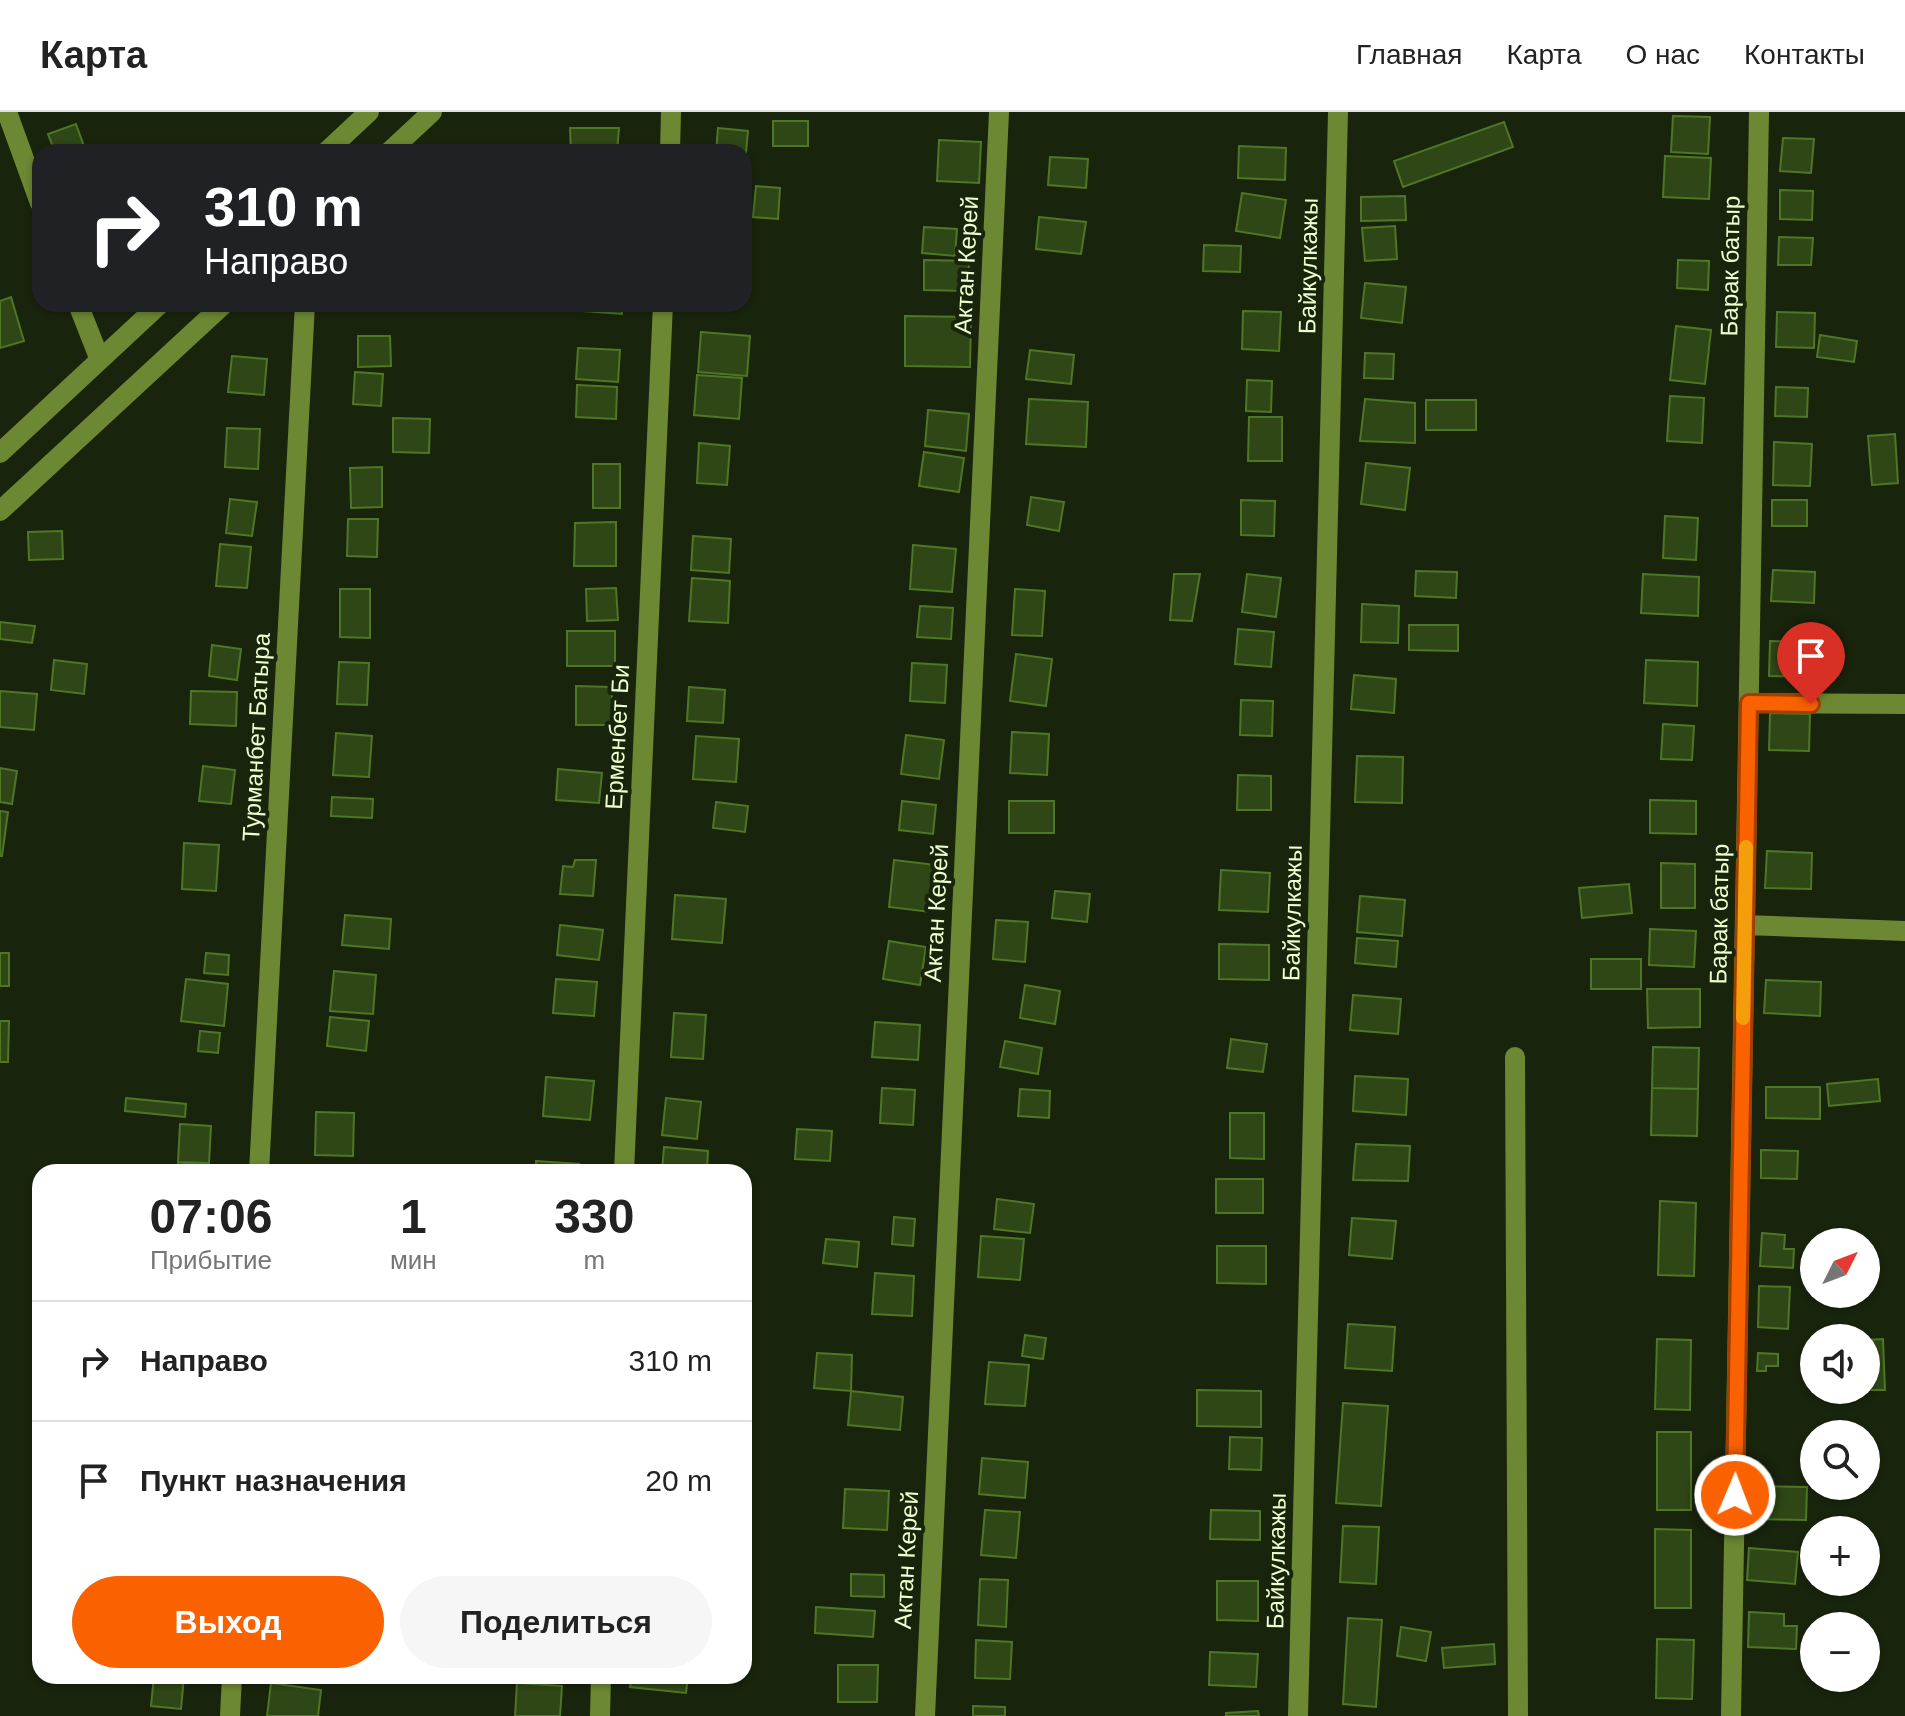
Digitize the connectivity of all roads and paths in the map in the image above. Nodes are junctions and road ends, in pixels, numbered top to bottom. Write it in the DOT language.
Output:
graph roads {
  1 [pos="7,112"];
  2 [pos="369,112"];
  3 [pos="432,112"];
  4 [pos="671,112"];
  5 [pos="999,112"];
  6 [pos="1338,112"];
  7 [pos="1759,112"];
  8 [pos="335,144"];
  9 [pos="398,144"];
  10 [pos="670,144"];
  11 [pos="32,181"];
  12 [pos="81,312"];
  13 [pos="151,312"];
  14 [pos="215,312"];
  15 [pos="305,312"];
  16 [pos="663,312"];
  17 [pos="100,360"];
  18 [pos="0,453"];
  19 [pos="0,511"];
  20 [pos="1749,703"];
  21 [pos="1905,704"];
  22 [pos="1745,925"];
  23 [pos="1905,931"];
  24 [pos="1515,1057"];
  25 [pos="259,1164"];
  26 [pos="624,1164"];
  27 [pos="232,1684"];
  28 [pos="601,1684"];
  29 [pos="230,1716"];
  30 [pos="600,1716"];
  31 [pos="925,1716"];
  32 [pos="1298,1716"];
  33 [pos="1518,1716"];
  34 [pos="1731,1716"];
  1 -- 11 [label="street"];
  2 -- 8 [label="street"];
  3 -- 9 [label="street"];
  4 -- 10 [label="street"];
  5 -- 31 [label="street, Актан Керей"];
  6 -- 32 [label="street, Байкулкажы"];
  7 -- 20 [label="street, Барак батыр"];
  12 -- 17 [label="street"];
  13 -- 17 [label="street"];
  14 -- 19 [label="street"];
  15 -- 25 [label="street, Турманбет Батыра"];
  16 -- 26 [label="street, Ерменбет Би"];
  17 -- 18 [label="street"];
  20 -- 21 [label="street"];
  20 -- 22 [label="street, Барак батыр"];
  22 -- 23 [label="street"];
  22 -- 34 [label="street, Барак батыр"];
  24 -- 33 [label="street"];
  27 -- 29 [label="street"];
  28 -- 30 [label="street"];
}
